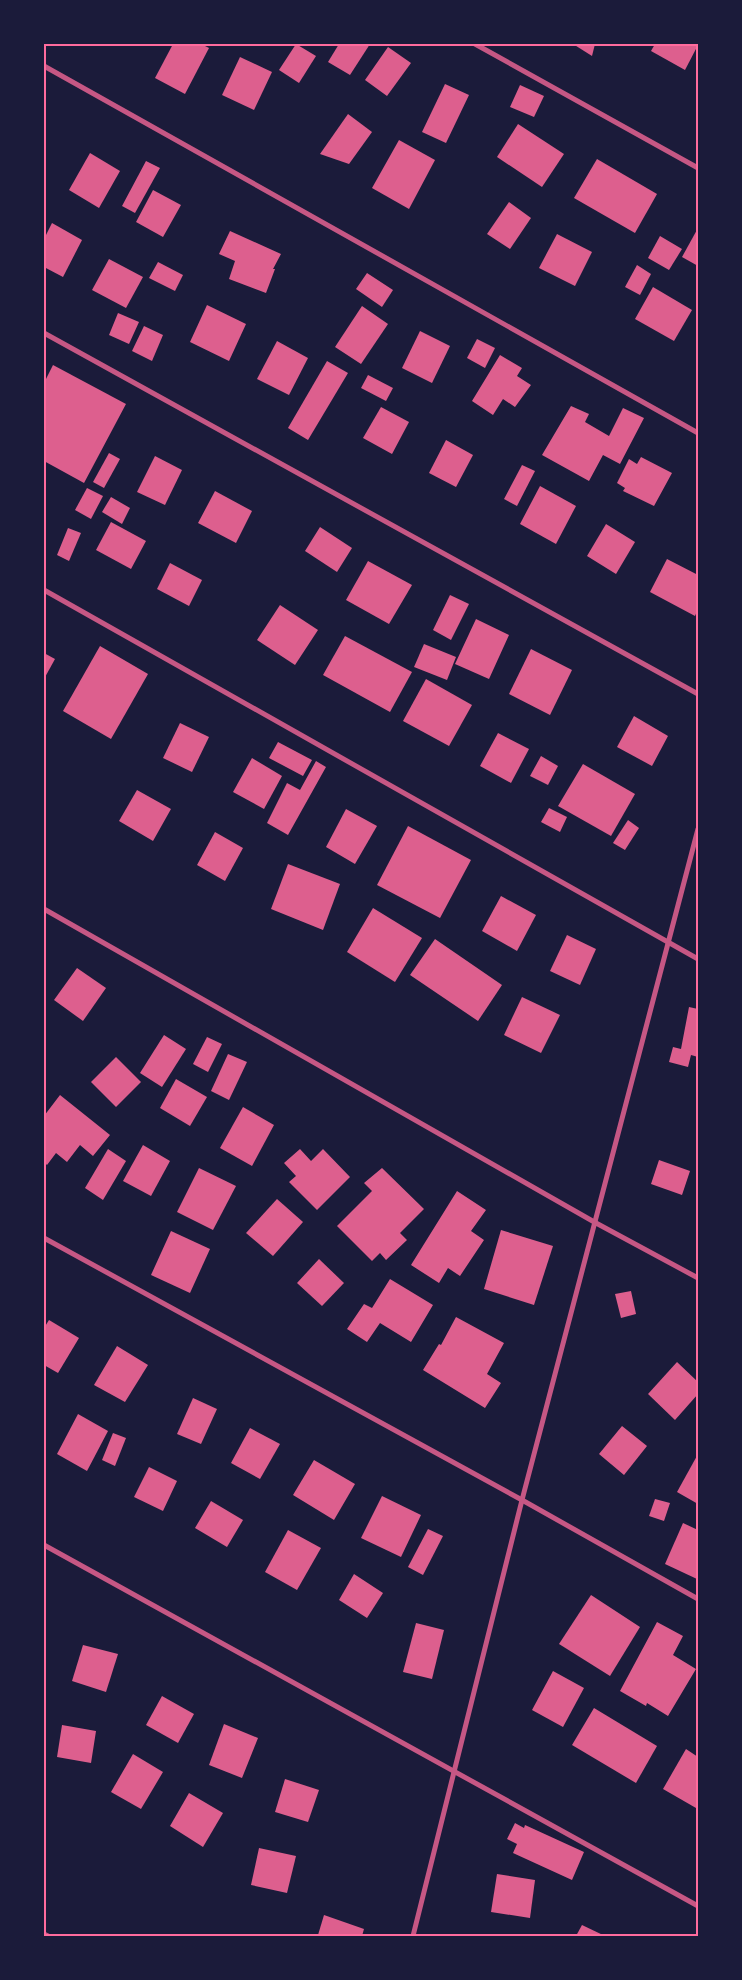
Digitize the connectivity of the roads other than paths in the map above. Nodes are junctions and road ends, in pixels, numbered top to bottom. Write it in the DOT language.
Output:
graph roads {
  1 [pos="475,44"];
  2 [pos="44,66"];
  3 [pos="698,168"];
  4 [pos="44,333"];
  5 [pos="698,433"];
  6 [pos="44,590"];
  7 [pos="698,694"];
  8 [pos="698,830"];
  9 [pos="44,909"];
  10 [pos="667,943"];
  11 [pos="698,959"];
  12 [pos="596,1223"];
  13 [pos="44,1238"];
  14 [pos="698,1278"];
  15 [pos="522,1500"];
  16 [pos="44,1545"];
  17 [pos="698,1600"];
  18 [pos="455,1773"];
  19 [pos="698,1906"];
  20 [pos="44,1934"];
  21 [pos="48,1936"];
  22 [pos="413,1936"];
  1 -- 3 [label="street"];
  2 -- 5 [label="street"];
  4 -- 7 [label="street"];
  6 -- 10 [label="street"];
  8 -- 10 [label="street"];
  9 -- 12 [label="street"];
  10 -- 11 [label="street"];
  10 -- 12 [label="street"];
  12 -- 14 [label="street"];
  12 -- 15 [label="street"];
  13 -- 15 [label="street"];
  15 -- 17 [label="street"];
  15 -- 18 [label="street"];
  16 -- 18 [label="street"];
  18 -- 19 [label="street"];
  18 -- 22 [label="street"];
  20 -- 21 [label="street"];
}
